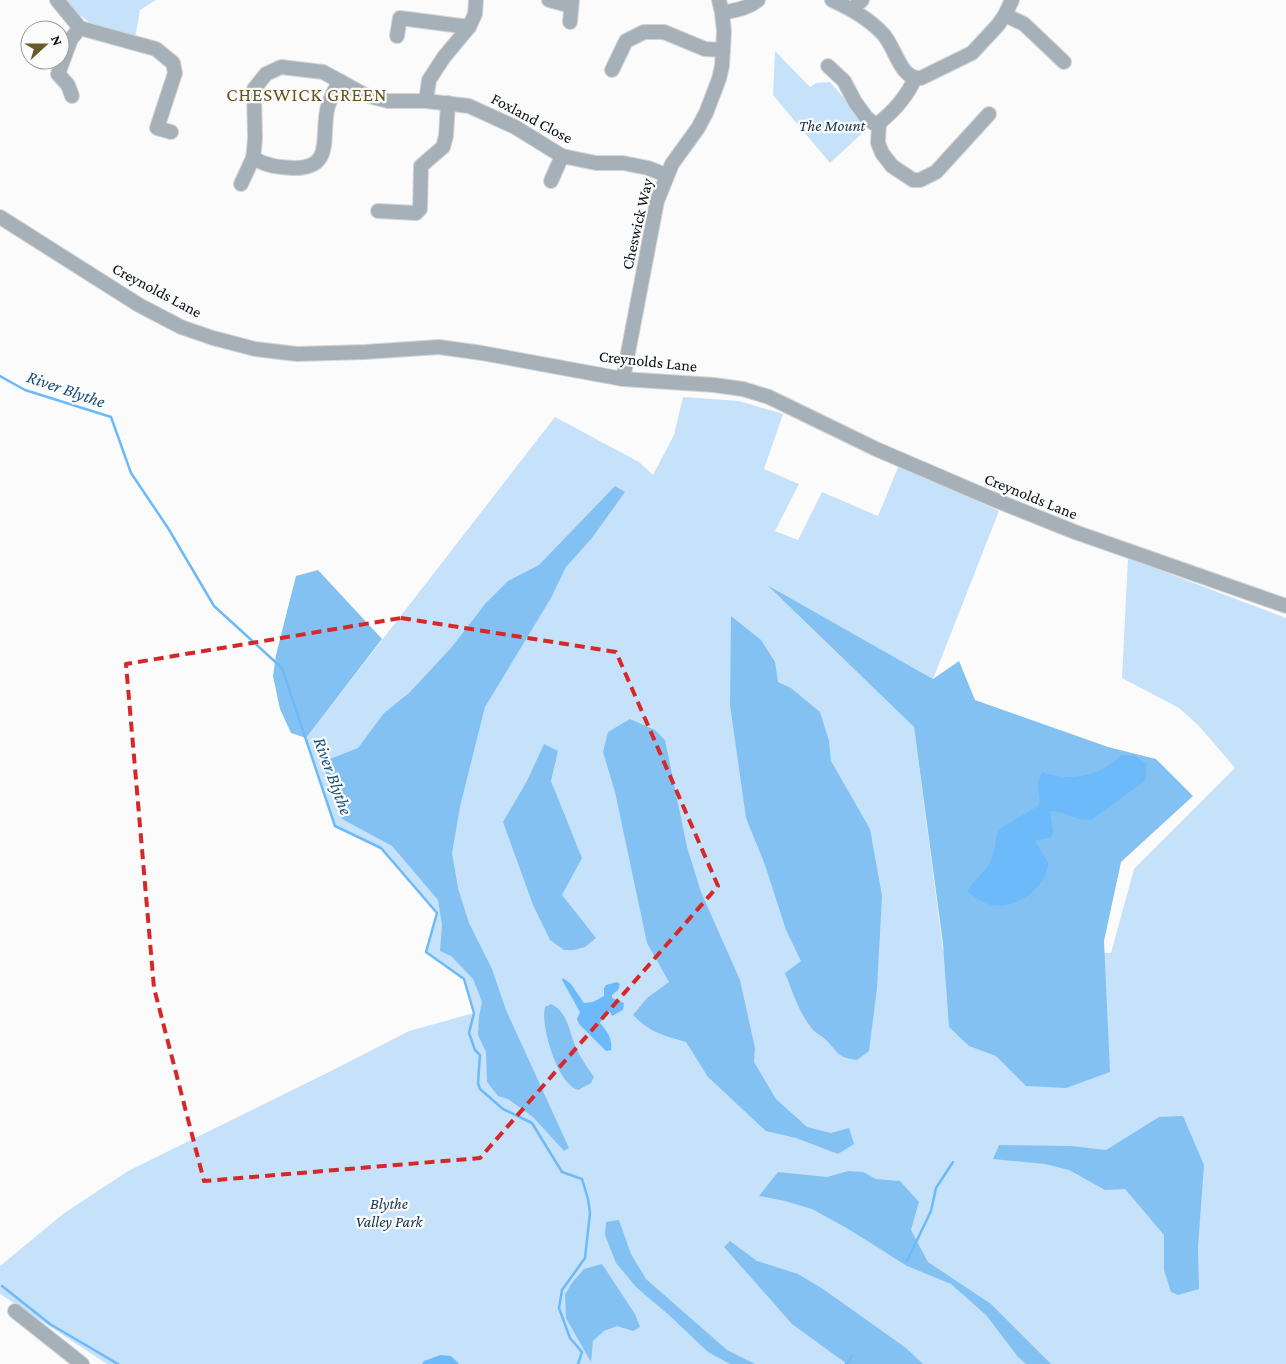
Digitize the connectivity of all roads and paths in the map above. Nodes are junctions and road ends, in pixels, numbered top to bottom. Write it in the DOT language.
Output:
graph roads {
  1 [pos="58,0"];
  2 [pos="476,0"];
  3 [pos="549,0"];
  4 [pos="758,0"];
  5 [pos="832,0"];
  6 [pos="1012,0"];
  7 [pos="571,3"];
  8 [pos="857,4"];
  9 [pos="720,6"];
  10 [pos="1006,15"];
  11 [pos="570,22"];
  12 [pos="469,27"];
  13 [pos="80,28"];
  14 [pos="397,36"];
  15 [pos="723,50"];
  16 [pos="1064,62"];
  17 [pos="828,66"];
  18 [pos="612,70"];
  19 [pos="915,78"];
  20 [pos="340,81"];
  21 [pos="72,96"];
  22 [pos="426,101"];
  23 [pos="448,103"];
  24 [pos="989,114"];
  25 [pos="879,123"];
  26 [pos="171,132"];
  27 [pos="562,156"];
  28 [pos="253,158"];
  29 [pos="666,175"];
  30 [pos="552,181"];
  31 [pos="241,184"];
  32 [pos="378,211"];
  33 [pos="0,217"];
  34 [pos="623,379"];
  35 [pos="1286,606"];
  36 [pos="15,1311"];
  37 [pos="82,1364"];
  1 -- 13 [label="street"];
  2 -- 12 [label="street"];
  3 -- 7 [label="street"];
  4 -- 9 [label="street"];
  5 -- 8 [label="street"];
  6 -- 10 [label="street"];
  7 -- 11 [label="street"];
  8 -- 19 [label="street"];
  9 -- 15 [label="street, Cheswick Way"];
  10 -- 16 [label="street"];
  10 -- 19 [label="street"];
  12 -- 14 [label="street"];
  12 -- 22 [label="street"];
  13 -- 21 [label="street"];
  13 -- 26 [label="street"];
  15 -- 18 [label="street"];
  15 -- 29 [label="street, Cheswick Way"];
  17 -- 25 [label="street"];
  19 -- 25 [label="street"];
  20 -- 22 [label="street, Foxland Close"];
  20 -- 28 [label="street"];
  20 -- 28 [label="street, Foxland Close"];
  22 -- 23 [label="street, Foxland Close"];
  23 -- 27 [label="street, Foxland Close"];
  23 -- 32 [label="street"];
  24 -- 25 [label="street"];
  27 -- 29 [label="street, Foxland Close"];
  27 -- 30 [label="street"];
  28 -- 31 [label="street, Foxland Close"];
  29 -- 34 [label="street, Cheswick Way"];
  33 -- 34 [label="street, Creynolds Lane"];
  34 -- 35 [label="street, Creynolds Lane"];
  36 -- 37 [label="street"];
}
